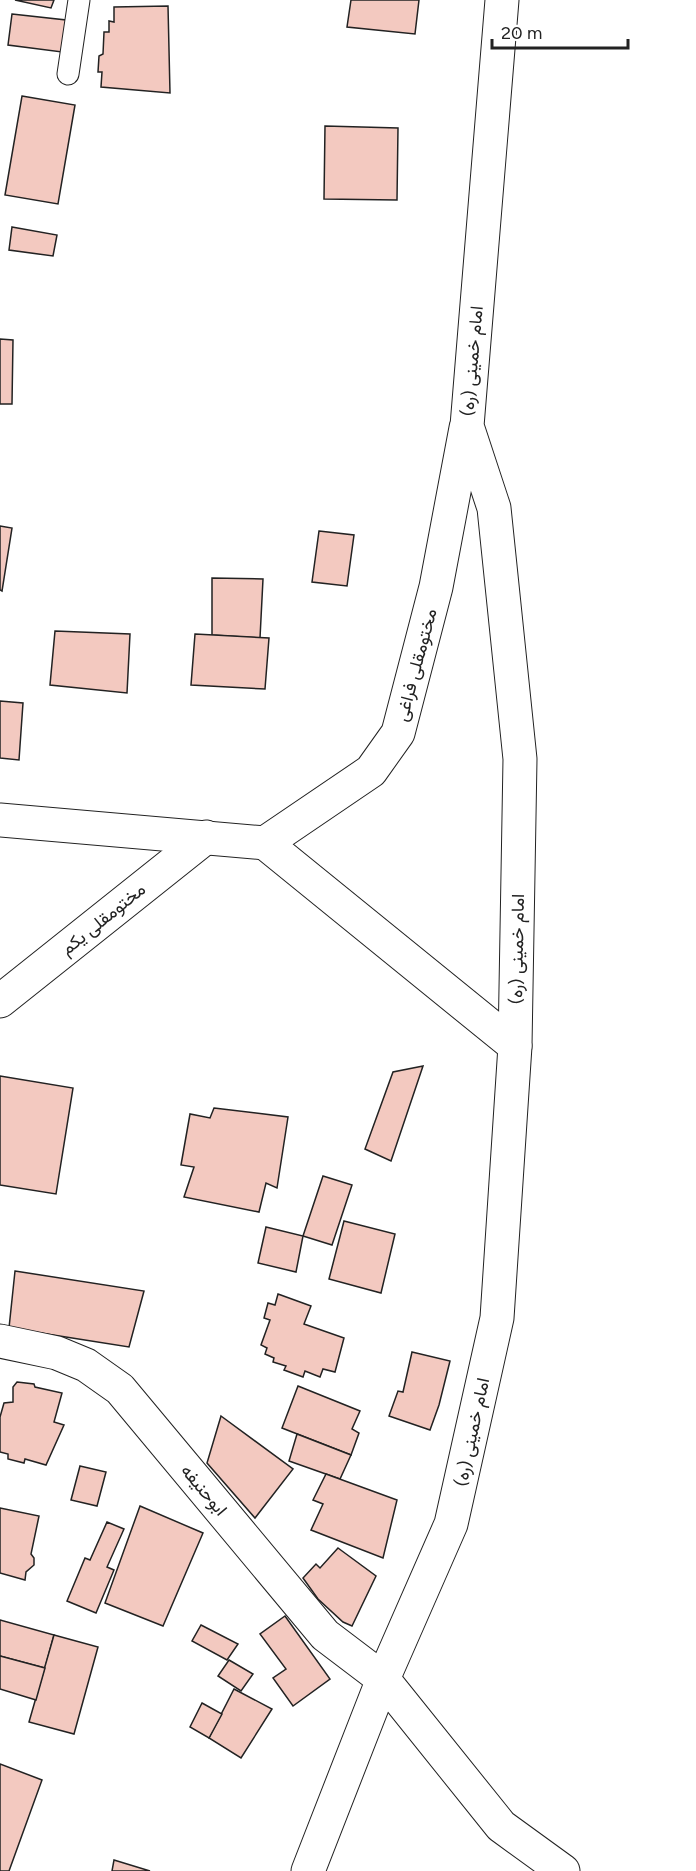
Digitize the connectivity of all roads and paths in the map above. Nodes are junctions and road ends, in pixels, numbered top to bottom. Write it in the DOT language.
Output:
graph roads {
  1 [pos="79,0"];
  2 [pos="502,0"];
  3 [pos="68,74"];
  4 [pos="467,426"];
  5 [pos="0,820"];
  6 [pos="206,837"];
  7 [pos="265,843"];
  8 [pos="0,1001"];
  9 [pos="515,1046"];
  10 [pos="0,1341"];
  11 [pos="383,1679"];
  12 [pos="308,1871"];
  13 [pos="563,1871"];
  1 -- 3 [label="lane"];
  2 -- 4 [label="street, امام خمینی (ره)"];
  4 -- 7 [label="street, مختومقلی فراغی"];
  4 -- 9 [label="street, امام خمینی (ره)"];
  5 -- 6 [label="street"];
  6 -- 7 [label="street"];
  6 -- 8 [label="street, مختومقلی یکم"];
  7 -- 9 [label="street"];
  9 -- 11 [label="street, امام خمینی (ره)"];
  10 -- 11 [label="street, ابوحنیفه"];
  11 -- 12 [label="street, امام خمینی (ره)"];
  11 -- 13 [label="street, ابوحنیفه"];
}
